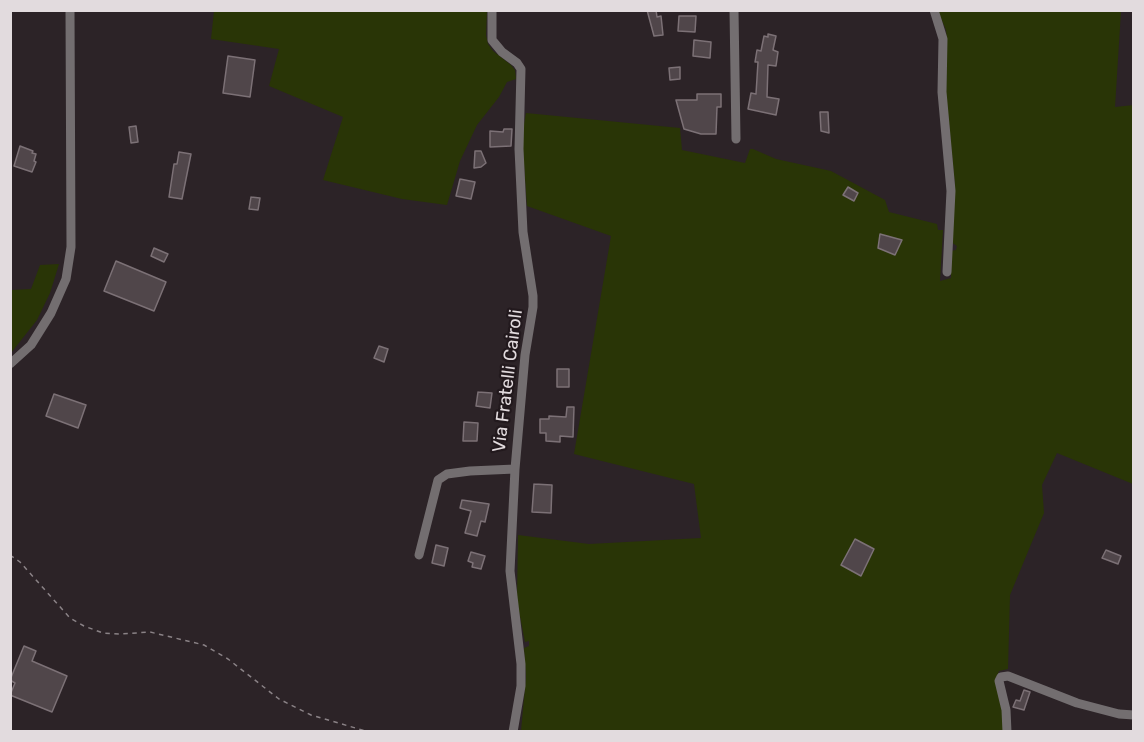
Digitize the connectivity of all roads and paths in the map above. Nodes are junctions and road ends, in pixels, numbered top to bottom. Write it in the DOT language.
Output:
graph roads {
  1 [pos="70,10"];
  2 [pos="492,10"];
  3 [pos="734,10"];
  4 [pos="934,10"];
  5 [pos="736,139"];
  6 [pos="947,272"];
  7 [pos="10,364"];
  8 [pos="514,469"];
  9 [pos="10,555"];
  10 [pos="419,555"];
  11 [pos="1134,716"];
  12 [pos="369,732"];
  13 [pos="513,732"];
  14 [pos="1007,732"];
  1 -- 7 [label="street"];
  2 -- 8 [label="street, Via Fratelli Cairoli"];
  3 -- 5 [label="street"];
  4 -- 6 [label="street"];
  8 -- 10 [label="street"];
  8 -- 13 [label="street, Via Fratelli Cairoli"];
  9 -- 12 [label="path"];
  11 -- 14 [label="street"];
}
